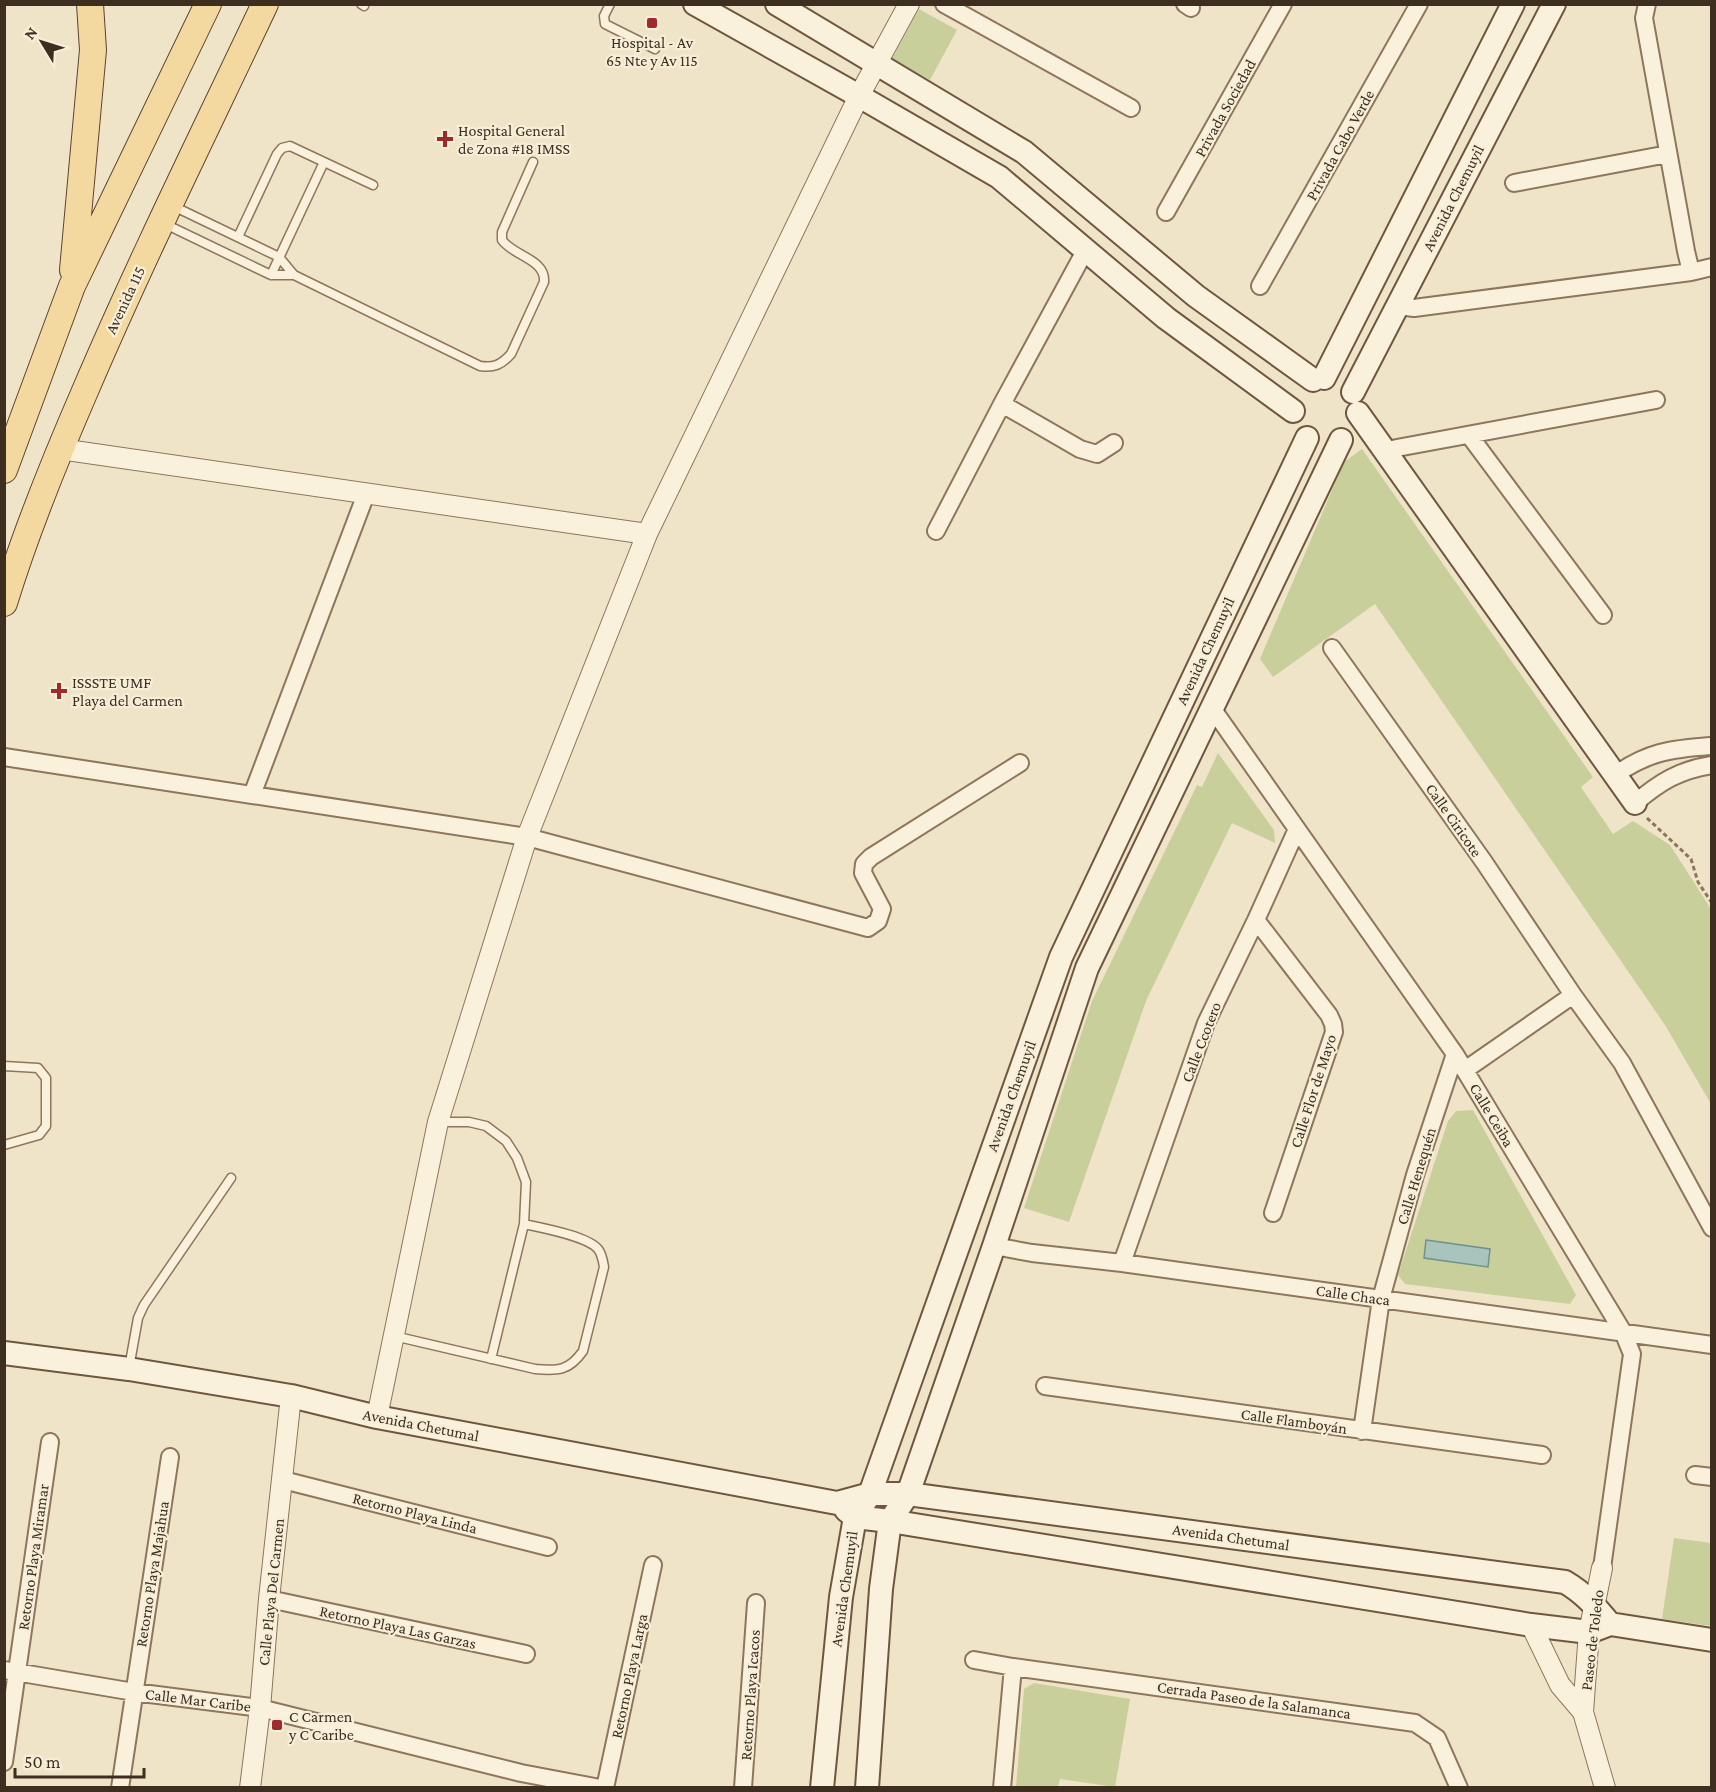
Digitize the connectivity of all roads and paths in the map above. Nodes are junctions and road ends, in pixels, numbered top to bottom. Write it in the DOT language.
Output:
graph roads {
  1 [pos="90,4"];
  2 [pos="208,4"];
  3 [pos="265,4"];
  4 [pos="610,4"];
  5 [pos="695,4"];
  6 [pos="777,4"];
  7 [pos="909,4"];
  8 [pos="944,4"];
  9 [pos="1283,4"];
  10 [pos="1419,4"];
  11 [pos="1513,4"];
  12 [pos="1554,4"];
  13 [pos="1647,4"];
  14 [pos="655,49"];
  15 [pos="876,63"];
  16 [pos="859,96"];
  17 [pos="1131,108"];
  18 [pos="1668,154"];
  19 [pos="324,162"];
  20 [pos="533,162"];
  21 [pos="1514,183"];
  22 [pos="373,185"];
  23 [pos="1166,212"];
  24 [pos="166,213"];
  25 [pos="238,237"];
  26 [pos="1085,251"];
  27 [pos="279,257"];
  28 [pos="1712,267"];
  29 [pos="1691,272"];
  30 [pos="271,274"];
  31 [pos="294,275"];
  32 [pos="72,286"];
  33 [pos="1260,286"];
  34 [pos="1397,306"];
  35 [pos="1319,379"];
  36 [pos="1656,400"];
  37 [pos="1356,402"];
  38 [pos="1002,404"];
  39 [pos="1293,411"];
  40 [pos="1469,435"];
  41 [pos="1307,438"];
  42 [pos="1341,440"];
  43 [pos="1114,443"];
  44 [pos="60,449"];
  45 [pos="1386,450"];
  46 [pos="4,470"];
  47 [pos="366,494"];
  48 [pos="936,531"];
  49 [pos="647,534"];
  50 [pos="4,603"];
  51 [pos="1603,615"];
  52 [pos="1332,648"];
  53 [pos="1212,708"];
  54 [pos="1711,747"];
  55 [pos="4,757"];
  56 [pos="1020,763"];
  57 [pos="1712,765"];
  58 [pos="1615,775"];
  59 [pos="252,795"];
  60 [pos="1635,802"];
  61 [pos="1297,829"];
  62 [pos="527,837"];
  63 [pos="1712,903"];
  64 [pos="1256,920"];
  65 [pos="1061,957"];
  66 [pos="1087,969"];
  67 [pos="1573,995"];
  68 [pos="1455,1054"];
  69 [pos="4,1066"];
  70 [pos="1466,1070"];
  71 [pos="438,1122"];
  72 [pos="4,1144"];
  73 [pos="231,1178"];
  74 [pos="1273,1213"];
  75 [pos="524,1224"];
  76 [pos="1712,1228"];
  77 [pos="994,1246"];
  78 [pos="1122,1263"];
  79 [pos="1381,1299"];
  80 [pos="1623,1332"];
  81 [pos="393,1336"];
  82 [pos="1712,1345"];
  83 [pos="4,1353"];
  84 [pos="491,1359"];
  85 [pos="129,1369"];
  86 [pos="1045,1386"];
  87 [pos="291,1396"];
  88 [pos="377,1417"];
  89 [pos="1362,1431"];
  90 [pos="50,1442"];
  91 [pos="1542,1455"];
  92 [pos="170,1457"];
  93 [pos="283,1480"];
  94 [pos="870,1494"];
  95 [pos="908,1494"];
  96 [pos="837,1503"];
  97 [pos="855,1517"];
  98 [pos="891,1521"];
  99 [pos="548,1546"];
  100 [pos="653,1565"];
  101 [pos="1602,1568"];
  102 [pos="269,1599"];
  103 [pos="756,1603"];
  104 [pos="1595,1605"];
  105 [pos="1531,1624"];
  106 [pos="1600,1628"];
  107 [pos="1712,1640"];
  108 [pos="526,1654"];
  109 [pos="974,1659"];
  110 [pos="1013,1667"];
  111 [pos="11,1671"];
  112 [pos="134,1692"];
  113 [pos="260,1708"];
  114 [pos="1583,1712"];
  115 [pos="4,1762"];
  116 [pos="521,1780"];
  117 [pos="120,1788"];
  118 [pos="250,1788"];
  119 [pos="600,1788"];
  120 [pos="605,1788"];
  121 [pos="743,1788"];
  122 [pos="822,1788"];
  123 [pos="867,1788"];
  124 [pos="1002,1788"];
  125 [pos="1459,1788"];
  126 [pos="1605,1788"];
  1 -- 32 [label="main road"];
  2 -- 32 [label="main road"];
  3 -- 24 [label="main road, Avenida 115"];
  4 -- 14 [label="lane"];
  5 -- 16 [label="main road"];
  6 -- 15 [label="main road"];
  7 -- 15 [label="street"];
  8 -- 17 [label="street"];
  9 -- 23 [label="street, Privada Sociedad"];
  10 -- 33 [label="street, Privada Cabo Verde"];
  11 -- 35 [label="main road, Avenida Chemuyil"];
  12 -- 34 [label="main road, Avenida Chemuyil"];
  13 -- 18 [label="street"];
  15 -- 16 [label="street"];
  15 -- 35 [label="main road"];
  16 -- 26 [label="main road"];
  16 -- 49 [label="street"];
  18 -- 21 [label="street"];
  18 -- 29 [label="street"];
  19 -- 22 [label="lane"];
  19 -- 25 [label="lane"];
  19 -- 27 [label="lane"];
  20 -- 31 [label="lane"];
  24 -- 25 [label="lane"];
  24 -- 30 [label="lane"];
  24 -- 44 [label="main road, Avenida 115"];
  25 -- 27 [label="lane"];
  26 -- 38 [label="street"];
  26 -- 39 [label="main road"];
  27 -- 30 [label="lane"];
  27 -- 31 [label="lane"];
  28 -- 29 [label="street"];
  29 -- 34 [label="street"];
  30 -- 31 [label="lane"];
  32 -- 46 [label="main road"];
  34 -- 37 [label="main road, Avenida Chemuyil"];
  35 -- 37 [label="main road"];
  35 -- 39 [label="main road"];
  36 -- 40 [label="street"];
  37 -- 42 [label="main road"];
  37 -- 45 [label="main road"];
  38 -- 43 [label="street"];
  38 -- 48 [label="street"];
  39 -- 41 [label="main road"];
  40 -- 45 [label="street"];
  40 -- 51 [label="street"];
  41 -- 42 [label="main road"];
  41 -- 65 [label="main road, Avenida Chemuyil"];
  42 -- 53 [label="main road, Avenida Chemuyil"];
  44 -- 47 [label="street"];
  44 -- 50 [label="main road, Avenida 115"];
  45 -- 58 [label="main road"];
  47 -- 49 [label="street"];
  47 -- 59 [label="street"];
  49 -- 62 [label="street"];
  52 -- 67 [label="street, Calle Ciricote"];
  53 -- 61 [label="street, Calle Ceiba"];
  53 -- 66 [label="main road, Avenida Chemuyil"];
  54 -- 58 [label="street"];
  55 -- 59 [label="street"];
  56 -- 62 [label="street"];
  57 -- 60 [label="street"];
  58 -- 60 [label="main road"];
  59 -- 62 [label="street"];
  60 -- 63 [label="path"];
  61 -- 64 [label="street, Calle Ccotero"];
  61 -- 68 [label="street, Calle Ceiba"];
  62 -- 71 [label="street"];
  64 -- 74 [label="street, Calle Flor de Mayo"];
  64 -- 78 [label="street, Calle Ccotero"];
  65 -- 66 [label="street"];
  65 -- 94 [label="main road, Avenida Chemuyil"];
  66 -- 77 [label="main road, Avenida Chemuyil"];
  67 -- 70 [label="street"];
  67 -- 76 [label="street, Calle Ciricote"];
  68 -- 70 [label="street, Calle Ceiba"];
  68 -- 79 [label="street, Calle Henequén"];
  69 -- 72 [label="lane"];
  70 -- 80 [label="street, Calle Ceiba"];
  71 -- 75 [label="lane"];
  71 -- 81 [label="street"];
  73 -- 85 [label="lane"];
  75 -- 84 [label="lane"];
  75 -- 84 [label="lane"];
  77 -- 78 [label="street, Calle Chaca"];
  77 -- 95 [label="main road, Avenida Chemuyil"];
  78 -- 79 [label="street, Calle Chaca"];
  79 -- 80 [label="street, Calle Chaca"];
  79 -- 89 [label="street, Calle Henequén"];
  80 -- 82 [label="street, Calle Chaca"];
  80 -- 101 [label="street, Calle Ceiba"];
  81 -- 84 [label="lane"];
  81 -- 88 [label="street"];
  83 -- 85 [label="main road, Avenida Chetumal"];
  85 -- 87 [label="main road, Avenida Chetumal"];
  86 -- 89 [label="street, Calle Flamboyán"];
  87 -- 88 [label="main road, Avenida Chetumal"];
  87 -- 93 [label="street, Calle Playa Del Carmen"];
  88 -- 96 [label="main road, Avenida Chetumal"];
  89 -- 91 [label="street, Calle Flamboyán"];
  90 -- 111 [label="street, Retorno Playa Miramar"];
  92 -- 112 [label="street, Retorno Playa Majahua"];
  93 -- 99 [label="street, Retorno Playa Linda"];
  93 -- 102 [label="street, Calle Playa Del Carmen"];
  94 -- 95 [label="main road, Avenida Chetumal"];
  94 -- 96 [label="main road, Avenida Chetumal"];
  94 -- 97 [label="main road, Avenida Chemuyil"];
  95 -- 98 [label="main road, Avenida Chemuyil"];
  95 -- 104 [label="main road, Avenida Chetumal"];
  96 -- 97 [label="main road, Avenida Chetumal"];
  97 -- 98 [label="main road"];
  97 -- 122 [label="main road, Avenida Chemuyil"];
  98 -- 105 [label="main road"];
  98 -- 123 [label="main road, Avenida Chemuyil"];
  100 -- 120 [label="street, Retorno Playa Larga"];
  101 -- 104 [label="street, Paseo de Toledo"];
  102 -- 108 [label="street, Retorno Playa Las Garzas"];
  102 -- 113 [label="street, Calle Playa Del Carmen"];
  103 -- 121 [label="street, Retorno Playa Icacos"];
  104 -- 106 [label="main road, Avenida Chetumal"];
  105 -- 106 [label="main road"];
  105 -- 114 [label="street, Paseo de Toledo"];
  106 -- 107 [label="main road"];
  106 -- 114 [label="street, Paseo de Toledo"];
  109 -- 110 [label="street, Cerrada Paseo de la Salamanca"];
  110 -- 124 [label="street"];
  110 -- 125 [label="street, Cerrada Paseo de la Salamanca"];
  111 -- 112 [label="street, Calle Mar Caribe"];
  111 -- 115 [label="street, Retorno Playa Miramar"];
  112 -- 113 [label="street, Calle Mar Caribe"];
  112 -- 117 [label="street, Retorno Playa Majahua"];
  113 -- 116 [label="street, Calle Mar Caribe"];
  113 -- 118 [label="street, Calle Playa Del Carmen"];
  114 -- 126 [label="street, Paseo de Toledo"];
  116 -- 119 [label="street, Calle Mar Caribe"];
}
